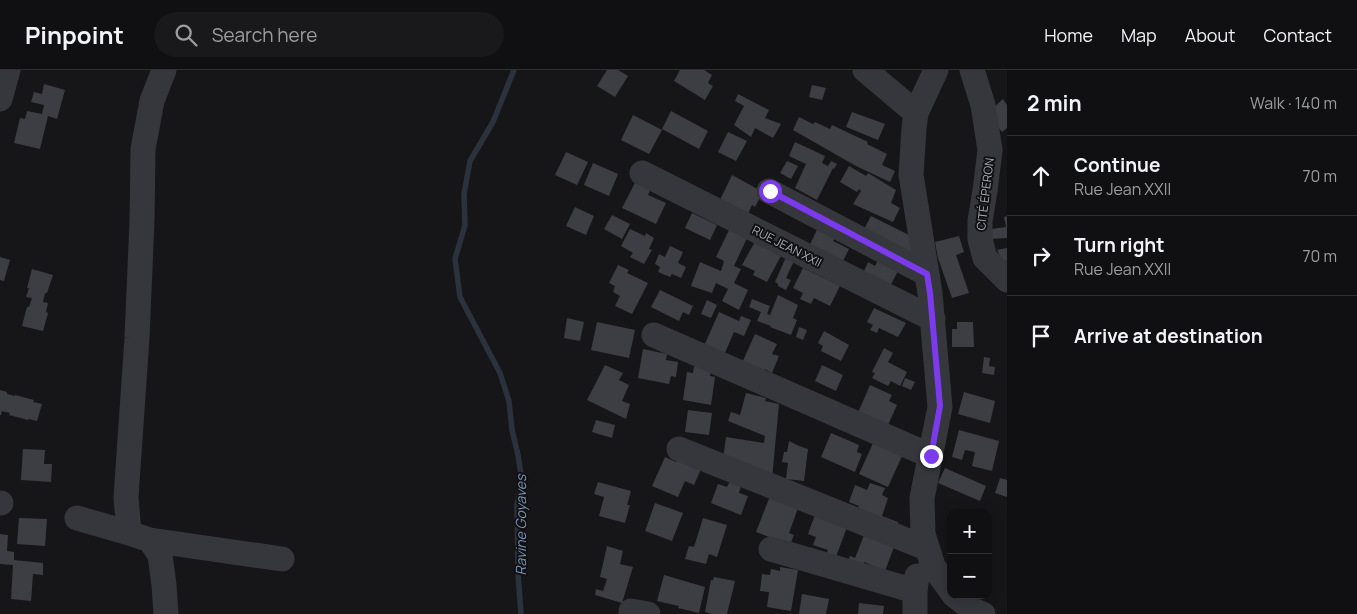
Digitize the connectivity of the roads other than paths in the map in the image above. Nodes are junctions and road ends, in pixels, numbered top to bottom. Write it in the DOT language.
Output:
graph roads {
  1 [pos="8,70"];
  2 [pos="164,70"];
  3 [pos="865,70"];
  4 [pos="936,70"];
  5 [pos="972,70"];
  6 [pos="0,99"];
  7 [pos="916,113"];
  8 [pos="642,173"];
  9 [pos="770,191"];
  10 [pos="927,274"];
  11 [pos="1007,280"];
  12 [pos="932,319"];
  13 [pos="654,334"];
  14 [pos="679,449"];
  15 [pos="931,456"];
  16 [pos="77,518"];
  17 [pos="140,536"];
  18 [pos="922,540"];
  19 [pos="771,548"];
  20 [pos="282,559"];
  21 [pos="947,585"];
  22 [pos="959,599"];
  23 [pos="915,603"];
  24 [pos="166,614"];
  25 [pos="983,614"];
  1 -- 6 [label="street"];
  2 -- 17 [label="street"];
  3 -- 7 [label="street"];
  4 -- 7 [label="street"];
  5 -- 11 [label="street, CITÉ ÉPERON"];
  7 -- 10 [label="street"];
  8 -- 12 [label="street, RUE JEAN XXII"];
  9 -- 10 [label="street"];
  10 -- 12 [label="street"];
  12 -- 15 [label="street"];
  13 -- 15 [label="street"];
  14 -- 18 [label="street"];
  15 -- 18 [label="street"];
  16 -- 17 [label="street"];
  17 -- 20 [label="street"];
  17 -- 24 [label="street"];
  18 -- 21 [label="street"];
  18 -- 23 [label="street"];
  19 -- 23 [label="street"];
  22 -- 25 [label="street"];
}
